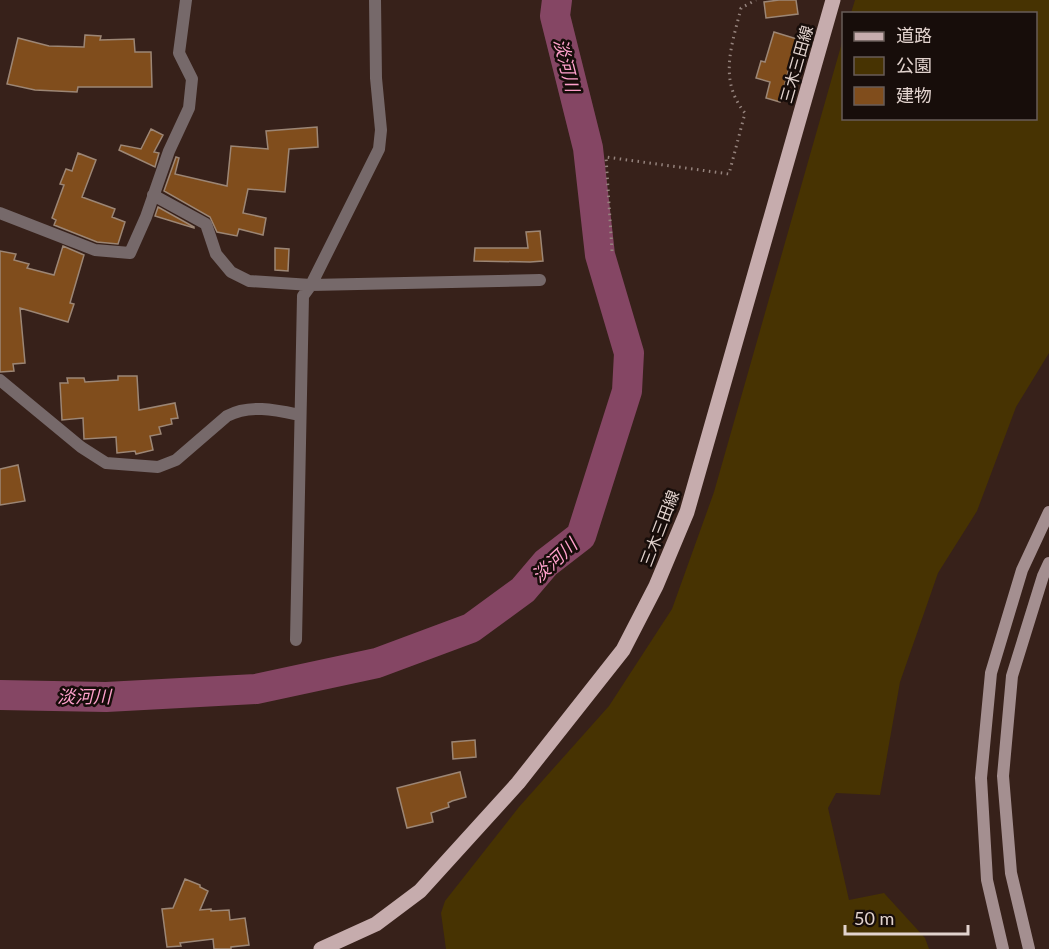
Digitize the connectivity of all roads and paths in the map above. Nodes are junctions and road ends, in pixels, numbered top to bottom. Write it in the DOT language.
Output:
graph roads {
  1 [pos="186,0"];
  2 [pos="375,0"];
  3 [pos="756,0"];
  4 [pos="833,0"];
  5 [pos="153,195"];
  6 [pos="0,213"];
  7 [pos="612,250"];
  8 [pos="540,280"];
  9 [pos="311,285"];
  10 [pos="0,380"];
  11 [pos="300,415"];
  12 [pos="1049,512"];
  13 [pos="1049,563"];
  14 [pos="296,640"];
  15 [pos="321,949"];
  16 [pos="1003,949"];
  17 [pos="1029,949"];
  1 -- 5 [label="street"];
  2 -- 9 [label="street"];
  3 -- 7 [label="path"];
  4 -- 15 [label="main road, 三木三田線"];
  5 -- 6 [label="street"];
  5 -- 9 [label="street"];
  8 -- 9 [label="street"];
  9 -- 11 [label="street"];
  10 -- 11 [label="street"];
  11 -- 14 [label="street"];
  12 -- 16 [label="street"];
  13 -- 17 [label="street"];
}
